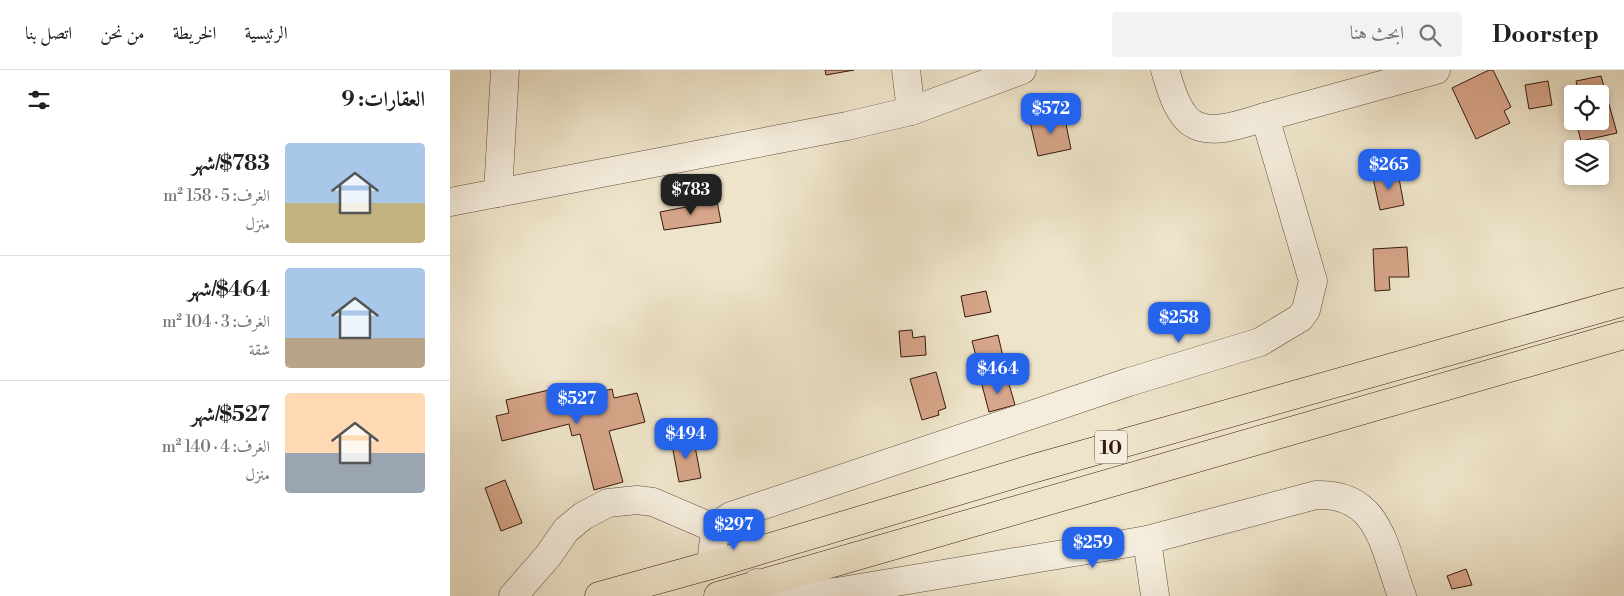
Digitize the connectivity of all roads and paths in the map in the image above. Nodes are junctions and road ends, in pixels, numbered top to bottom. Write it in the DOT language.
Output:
graph roads {
  1 [pos="505,70"];
  2 [pos="906,70"];
  3 [pos="1022,70"];
  4 [pos="1165,70"];
  5 [pos="1436,70"];
  6 [pos="911,111"];
  7 [pos="1265,117"];
  8 [pos="498,193"];
  9 [pos="450,202"];
  10 [pos="1624,302"];
  11 [pos="1624,335"];
  12 [pos="716,529"];
  13 [pos="1147,540"];
  14 [pos="711,565"];
  15 [pos="757,583"];
  16 [pos="513,596"];
  17 [pos="599,596"];
  18 [pos="718,596"];
  19 [pos="1155,596"];
  20 [pos="1402,596"];
  1 -- 8 [label="street"];
  2 -- 6 [label="street"];
  3 -- 6 [label="street"];
  4 -- 7 [label="street"];
  5 -- 7 [label="street"];
  6 -- 8 [label="street"];
  7 -- 12 [label="street"];
  8 -- 9 [label="street"];
  10 -- 14 [label="highway, 10"];
  11 -- 15 [label="highway, 10"];
  12 -- 14 [label="street"];
  12 -- 16 [label="street"];
  13 -- 15 [label="street"];
  13 -- 19 [label="street"];
  13 -- 20 [label="street"];
  14 -- 17 [label="highway, 10"];
  15 -- 18 [label="highway, 10"];
}
